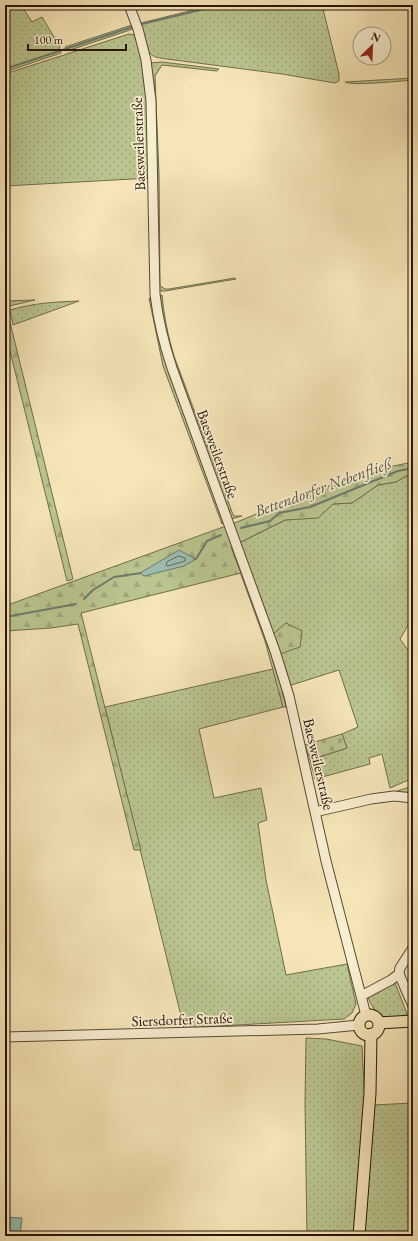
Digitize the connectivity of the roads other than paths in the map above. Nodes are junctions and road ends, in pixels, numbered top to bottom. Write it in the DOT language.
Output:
graph roads {
  1 [pos="129,5"];
  2 [pos="413,798"];
  3 [pos="315,812"];
  4 [pos="413,948"];
  5 [pos="399,974"];
  6 [pos="361,996"];
  7 [pos="413,1006"];
  8 [pos="366,1015"];
  9 [pos="413,1021"];
  10 [pos="378,1023"];
  11 [pos="359,1025"];
  12 [pos="371,1034"];
  13 [pos="5,1037"];
  14 [pos="359,1236"];
  1 -- 3 [label="street, Baesweilerstraße"];
  2 -- 3 [label="street"];
  3 -- 6 [label="street, Baesweilerstraße"];
  4 -- 5 [label="street"];
  5 -- 6 [label="street"];
  5 -- 7 [label="street"];
  6 -- 8 [label="street, Baesweilerstraße"];
  8 -- 10 [label="main road"];
  8 -- 11 [label="main road"];
  9 -- 10 [label="main road"];
  10 -- 12 [label="main road"];
  11 -- 12 [label="main road"];
  11 -- 13 [label="street, Siersdorfer Straße"];
  12 -- 14 [label="main road"];
}
